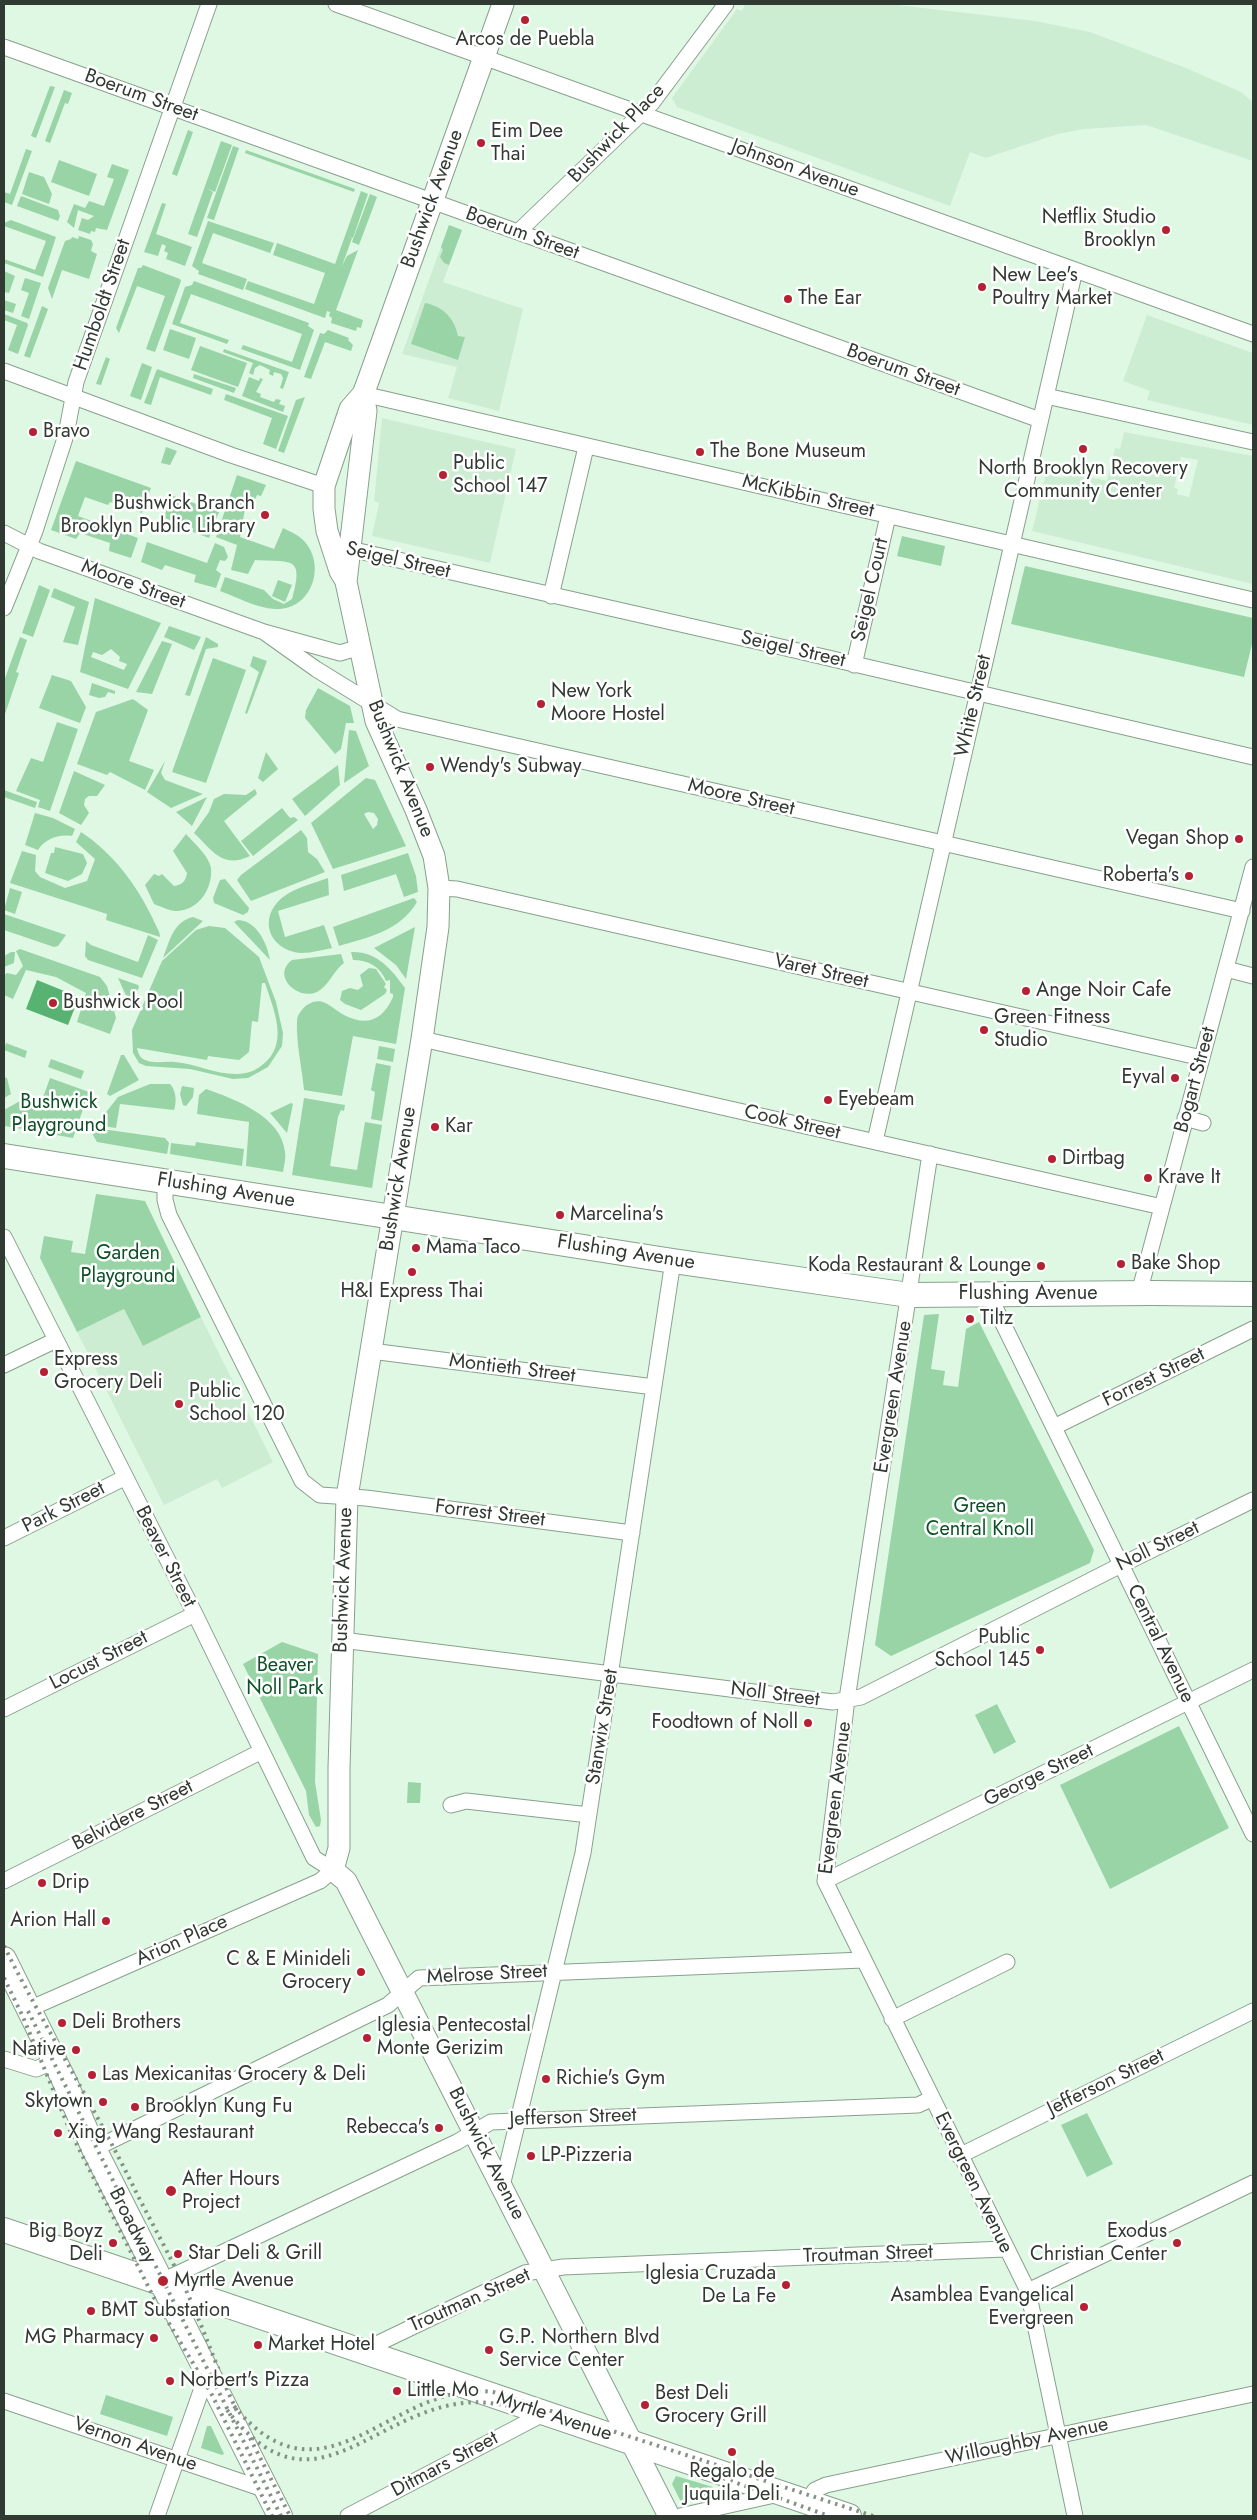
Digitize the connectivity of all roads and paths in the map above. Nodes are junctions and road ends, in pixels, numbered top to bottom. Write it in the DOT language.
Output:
graph roads {
  1 [pos="209,4"];
  2 [pos="336,4"];
  3 [pos="503,4"];
  4 [pos="726,4"];
  5 [pos="4,47"];
  6 [pos="484,57"];
  7 [pos="172,107"];
  8 [pos="642,114"];
  9 [pos="432,201"];
  10 [pos="518,232"];
  11 [pos="1075,270"];
  12 [pos="1253,334"];
  13 [pos="4,372"];
  14 [pos="363,394"];
  15 [pos="72,396"];
  16 [pos="1046,396"];
  17 [pos="1040,420"];
  18 [pos="1253,442"];
  19 [pos="586,447"];
  20 [pos="324,486"];
  21 [pos="888,516"];
  22 [pos="4,533"];
  23 [pos="1012,544"];
  24 [pos="28,546"];
  25 [pos="341,547"];
  26 [pos="551,596"];
  27 [pos="1253,600"];
  28 [pos="4,608"];
  29 [pos="264,632"];
  30 [pos="360,647"];
  31 [pos="854,665"];
  32 [pos="977,693"];
  33 [pos="371,703"];
  34 [pos="1253,757"];
  35 [pos="943,843"];
  36 [pos="1253,867"];
  37 [pos="440,888"];
  38 [pos="1242,911"];
  39 [pos="1226,969"];
  40 [pos="1253,976"];
  41 [pos="909,992"];
  42 [pos="422,1038"];
  43 [pos="1202,1058"];
  44 [pos="1185,1118"];
  45 [pos="1203,1123"];
  46 [pos="875,1141"];
  47 [pos="930,1154"];
  48 [pos="4,1156"];
  49 [pos="165,1182"];
  50 [pos="1162,1207"];
  51 [pos="393,1216"];
  52 [pos="4,1237"];
  53 [pos="673,1261"];
  54 [pos="988,1293"];
  55 [pos="1140,1293"];
  56 [pos="1253,1294"];
  57 [pos="909,1295"];
  58 [pos="1253,1330"];
  59 [pos="56,1340"];
  60 [pos="371,1351"];
  61 [pos="4,1365"];
  62 [pos="654,1387"];
  63 [pos="1054,1427"];
  64 [pos="124,1478"];
  65 [pos="347,1497"];
  66 [pos="1253,1500"];
  67 [pos="632,1533"];
  68 [pos="4,1538"];
  69 [pos="1121,1564"];
  70 [pos="195,1614"];
  71 [pos="342,1640"];
  72 [pos="1253,1670"];
  73 [pos="611,1674"];
  74 [pos="848,1699"];
  75 [pos="1189,1702"];
  76 [pos="4,1709"];
  77 [pos="262,1751"];
  78 [pos="451,1805"];
  79 [pos="589,1815"];
  80 [pos="1253,1834"];
  81 [pos="333,1870"];
  82 [pos="4,1881"];
  83 [pos="824,1881"];
  84 [pos="4,1959"];
  85 [pos="863,1960"];
  86 [pos="1007,1962"];
  87 [pos="554,1972"];
  88 [pos="403,1991"];
  89 [pos="29,2009"];
  90 [pos="1253,2011"];
  91 [pos="892,2019"];
  92 [pos="4,2059"];
  93 [pos="55,2061"];
  94 [pos="931,2099"];
  95 [pos="518,2120"];
  96 [pos="474,2132"];
  97 [pos="94,2149"];
  98 [pos="959,2156"];
  99 [pos="1253,2183"];
  100 [pos="502,2186"];
  101 [pos="4,2230"];
  102 [pos="1005,2249"];
  103 [pos="544,2270"];
  104 [pos="160,2282"];
  105 [pos="1028,2291"];
  106 [pos="360,2352"];
  107 [pos="207,2374"];
  108 [pos="1253,2394"];
  109 [pos="4,2401"];
  110 [pos="543,2414"];
  111 [pos="1058,2435"];
  112 [pos="632,2443"];
  113 [pos="177,2458"];
  114 [pos="266,2490"];
  115 [pos="781,2493"];
  116 [pos="807,2502"];
  117 [pos="157,2516"];
  118 [pos="280,2516"];
  119 [pos="348,2516"];
  120 [pos="669,2516"];
  121 [pos="680,2516"];
  122 [pos="849,2516"];
  123 [pos="1075,2516"];
  1 -- 7 [label="street, Humboldt Street"];
  2 -- 6 [label="street, Johnson Avenue"];
  3 -- 6 [label="main road, Bushwick Avenue"];
  4 -- 8 [label="street, Bushwick Place"];
  5 -- 7 [label="street, Boerum Street"];
  6 -- 8 [label="street, Johnson Avenue"];
  6 -- 9 [label="main road, Bushwick Avenue"];
  7 -- 9 [label="street, Boerum Street"];
  7 -- 15 [label="street, Humboldt Street"];
  8 -- 10 [label="street, Bushwick Place"];
  8 -- 11 [label="street, Johnson Avenue"];
  9 -- 10 [label="street, Boerum Street"];
  9 -- 14 [label="main road, Bushwick Avenue"];
  10 -- 17 [label="street, Boerum Street"];
  11 -- 12 [label="street, Johnson Avenue"];
  11 -- 16 [label="street, White Street"];
  13 -- 15 [label="street"];
  14 -- 19 [label="street, McKibbin Street"];
  14 -- 20 [label="main road, Bushwick Avenue"];
  14 -- 25 [label="main road, Bushwick Avenue"];
  15 -- 20 [label="street"];
  15 -- 24 [label="street, Humboldt Street"];
  16 -- 17 [label="street, White Street"];
  16 -- 18 [label="street"];
  17 -- 23 [label="street, White Street"];
  19 -- 21 [label="street, McKibbin Street"];
  19 -- 26 [label="street"];
  20 -- 25 [label="main road, Bushwick Avenue"];
  21 -- 23 [label="street, McKibbin Street"];
  21 -- 31 [label="street, Seigel Court"];
  22 -- 24 [label="street, Moore Street"];
  23 -- 27 [label="street, McKibbin Street"];
  23 -- 32 [label="street, White Street"];
  24 -- 28 [label="street, Humboldt Street"];
  24 -- 29 [label="street, Moore Street"];
  25 -- 26 [label="street, Seigel Street"];
  25 -- 30 [label="main road, Bushwick Avenue"];
  26 -- 31 [label="street, Seigel Street"];
  29 -- 30 [label="street, Moore Street"];
  29 -- 33 [label="street, Moore Street"];
  30 -- 33 [label="main road, Bushwick Avenue"];
  31 -- 32 [label="street, Seigel Street"];
  32 -- 34 [label="street, Seigel Street"];
  32 -- 35 [label="street, White Street"];
  33 -- 35 [label="street, Moore Street"];
  33 -- 37 [label="main road, Bushwick Avenue"];
  35 -- 38 [label="street, Moore Street"];
  35 -- 41 [label="street, White Street"];
  36 -- 38 [label="street, Bogart Street"];
  37 -- 41 [label="street, Varet Street"];
  37 -- 42 [label="main road, Bushwick Avenue"];
  38 -- 39 [label="street, Bogart Street"];
  39 -- 40 [label="street"];
  39 -- 43 [label="street, Bogart Street"];
  41 -- 43 [label="street, Varet Street"];
  41 -- 46 [label="street, White Street"];
  42 -- 46 [label="street, Cook Street"];
  42 -- 51 [label="main road, Bushwick Avenue"];
  43 -- 44 [label="street, Bogart Street"];
  44 -- 45 [label="street"];
  44 -- 50 [label="street, Bogart Street"];
  46 -- 47 [label="street, Cook Street"];
  47 -- 50 [label="street, Cook Street"];
  47 -- 57 [label="street, Evergreen Avenue"];
  48 -- 49 [label="main road, Flushing Avenue"];
  49 -- 51 [label="main road, Flushing Avenue"];
  49 -- 65 [label="street, Forrest Street"];
  50 -- 55 [label="street, Bogart Street"];
  51 -- 53 [label="main road, Flushing Avenue"];
  51 -- 60 [label="main road, Bushwick Avenue"];
  52 -- 59 [label="street, Beaver Street"];
  53 -- 57 [label="main road, Flushing Avenue"];
  53 -- 62 [label="street, Stanwix Street"];
  54 -- 55 [label="main road, Flushing Avenue"];
  54 -- 57 [label="main road, Flushing Avenue"];
  54 -- 63 [label="street, Central Avenue"];
  55 -- 56 [label="main road, Flushing Avenue"];
  57 -- 74 [label="street, Evergreen Avenue"];
  58 -- 63 [label="street, Forrest Street"];
  59 -- 61 [label="street"];
  59 -- 64 [label="street, Beaver Street"];
  60 -- 62 [label="street, Montieth Street"];
  60 -- 65 [label="main road, Bushwick Avenue"];
  62 -- 67 [label="street, Stanwix Street"];
  63 -- 69 [label="street, Central Avenue"];
  64 -- 68 [label="street, Park Street"];
  64 -- 70 [label="street, Beaver Street"];
  65 -- 67 [label="street, Forrest Street"];
  65 -- 71 [label="main road, Bushwick Avenue"];
  66 -- 69 [label="street, Noll Street"];
  67 -- 73 [label="street, Stanwix Street"];
  69 -- 74 [label="street, Noll Street"];
  69 -- 75 [label="street, Central Avenue"];
  70 -- 76 [label="street, Locust Street"];
  70 -- 77 [label="street, Beaver Street"];
  71 -- 73 [label="street, Noll Street"];
  71 -- 81 [label="main road, Bushwick Avenue"];
  72 -- 75 [label="street, George Street"];
  73 -- 74 [label="street, Noll Street"];
  73 -- 79 [label="street, Stanwix Street"];
  74 -- 83 [label="street, Evergreen Avenue"];
  75 -- 80 [label="street, Central Avenue"];
  75 -- 83 [label="street, George Street"];
  77 -- 81 [label="street, Beaver Street"];
  77 -- 82 [label="street, Belvidere Street"];
  78 -- 79 [label="street"];
  79 -- 87 [label="street, Stanwix Street"];
  81 -- 88 [label="main road, Bushwick Avenue"];
  81 -- 89 [label="street, Arion Place"];
  83 -- 85 [label="street, Evergreen Avenue"];
  84 -- 89 [label="main road, Broadway"];
  85 -- 87 [label="street, Melrose Street"];
  85 -- 91 [label="street, Evergreen Avenue"];
  86 -- 91 [label="street"];
  87 -- 88 [label="street, Melrose Street"];
  87 -- 95 [label="street, Stanwix Street"];
  88 -- 96 [label="main road, Bushwick Avenue"];
  88 -- 97 [label="street, Melrose Street"];
  89 -- 93 [label="main road, Broadway"];
  90 -- 98 [label="street, Jefferson Street"];
  91 -- 94 [label="street, Evergreen Avenue"];
  92 -- 93 [label="street"];
  93 -- 97 [label="main road, Broadway"];
  94 -- 95 [label="street, Jefferson Street"];
  94 -- 98 [label="street, Evergreen Avenue"];
  95 -- 96 [label="street, Jefferson Street"];
  95 -- 100 [label="street, Stanwix Street"];
  96 -- 100 [label="main road, Bushwick Avenue"];
  96 -- 104 [label="street, Jefferson Street"];
  97 -- 104 [label="main road, Broadway"];
  98 -- 102 [label="street, Evergreen Avenue"];
  99 -- 105 [label="street"];
  100 -- 103 [label="main road, Bushwick Avenue"];
  101 -- 104 [label="main road, Myrtle Avenue"];
  102 -- 103 [label="street, Troutman Street"];
  102 -- 105 [label="street, Evergreen Avenue"];
  103 -- 106 [label="street, Troutman Street"];
  103 -- 112 [label="main road, Bushwick Avenue"];
  104 -- 106 [label="main road, Myrtle Avenue"];
  104 -- 107 [label="main road, Broadway"];
  105 -- 111 [label="street, Evergreen Avenue"];
  106 -- 110 [label="main road, Myrtle Avenue"];
  107 -- 113 [label="street"];
  107 -- 114 [label="main road, Broadway"];
  108 -- 111 [label="street, Willoughby Avenue"];
  109 -- 113 [label="street, Vernon Avenue"];
  110 -- 112 [label="main road, Myrtle Avenue"];
  110 -- 119 [label="street, Ditmars Street"];
  111 -- 116 [label="street, Willoughby Avenue"];
  111 -- 123 [label="street, Evergreen Avenue"];
  112 -- 115 [label="main road, Myrtle Avenue"];
  112 -- 120 [label="main road, Bushwick Avenue"];
  113 -- 114 [label="street, Vernon Avenue"];
  113 -- 117 [label="street"];
  114 -- 118 [label="main road, Broadway"];
  115 -- 116 [label="main road, Myrtle Avenue"];
  115 -- 121 [label="street"];
  116 -- 122 [label="main road, Myrtle Avenue"];
}
